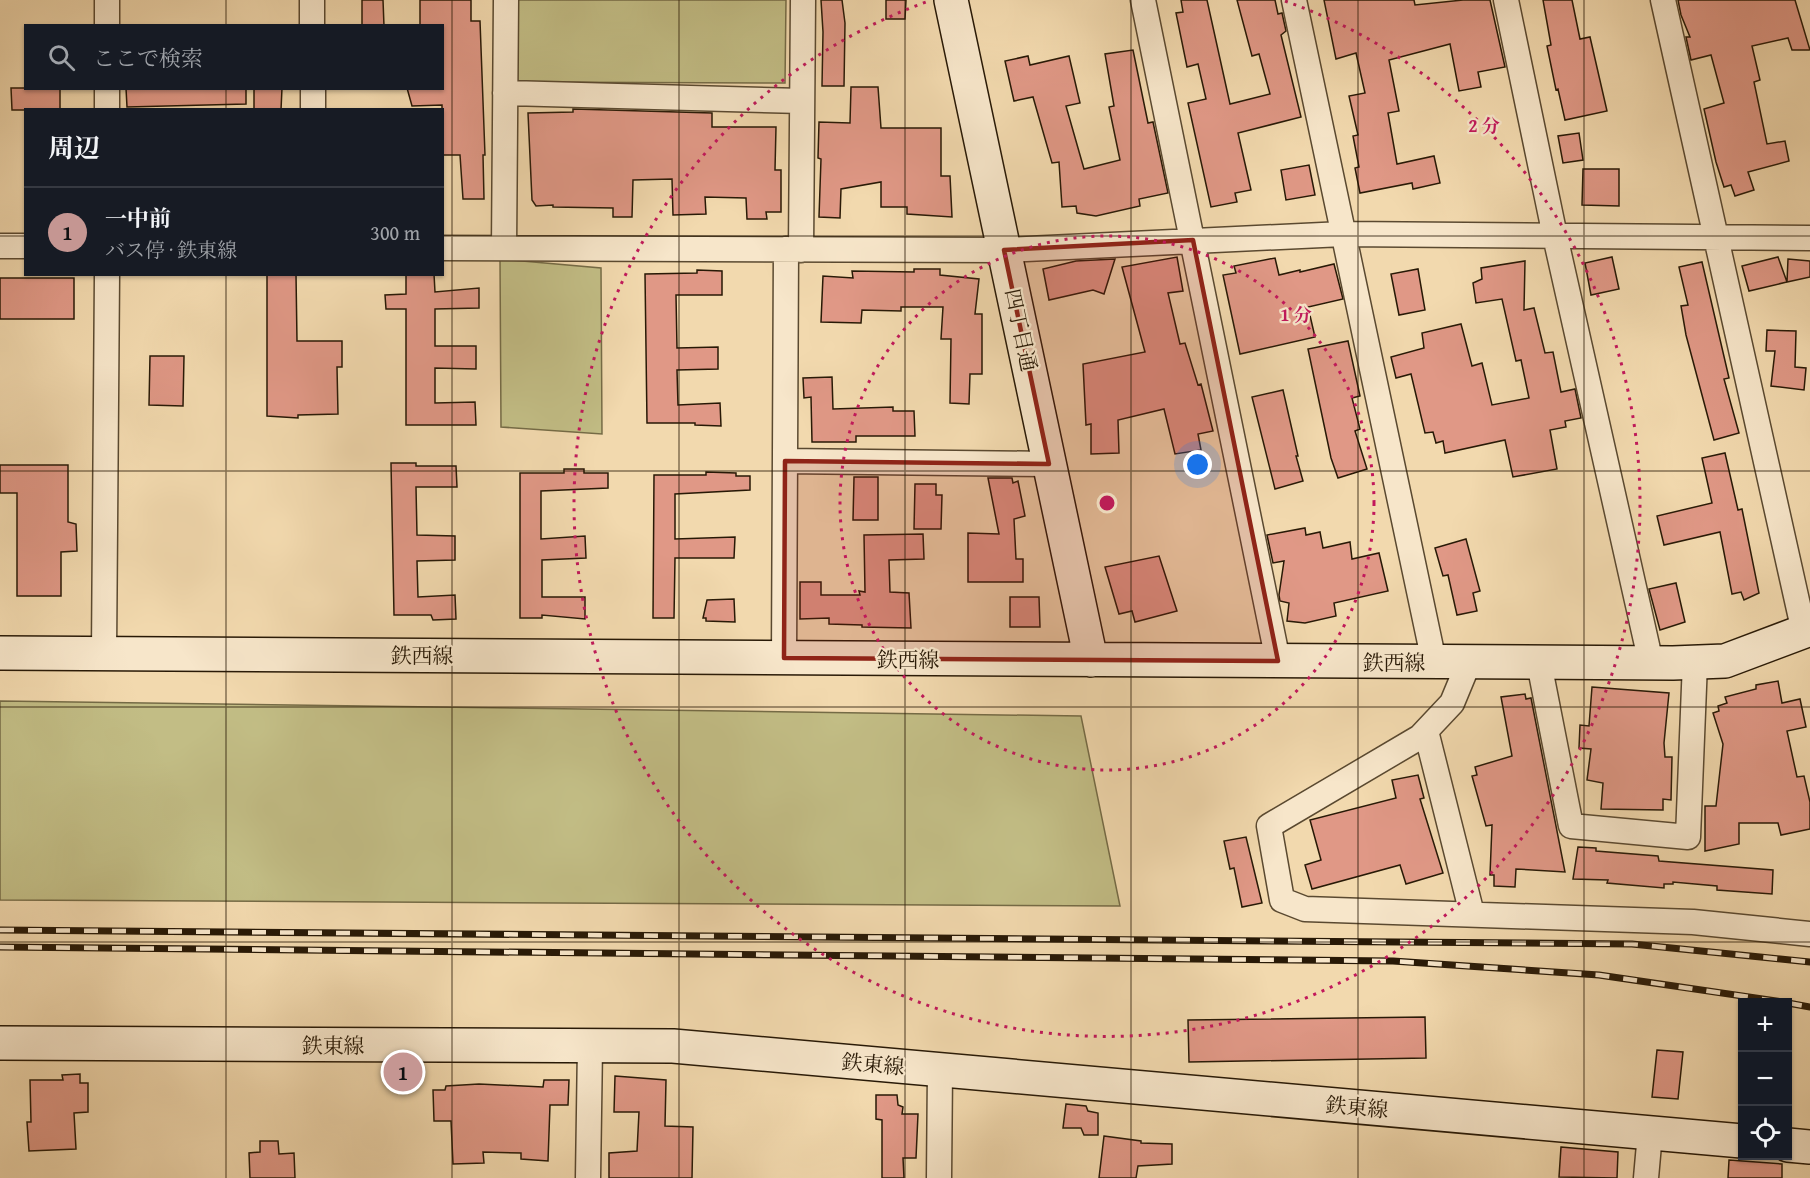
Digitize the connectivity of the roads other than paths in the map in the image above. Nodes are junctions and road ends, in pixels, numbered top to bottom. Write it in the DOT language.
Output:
graph roads {
  1 [pos="107,0"];
  2 [pos="312,0"];
  3 [pos="506,0"];
  4 [pos="803,0"];
  5 [pos="951,0"];
  6 [pos="1143,0"];
  7 [pos="1294,0"];
  8 [pos="1506,0"];
  9 [pos="1663,0"];
  10 [pos="107,24"];
  11 [pos="312,24"];
  12 [pos="107,90"];
  13 [pos="313,90"];
  14 [pos="505,93"];
  15 [pos="802,101"];
  16 [pos="107,108"];
  17 [pos="313,108"];
  18 [pos="1343,234"];
  19 [pos="1555,236"];
  20 [pos="1715,237"];
  21 [pos="1810,238"];
  22 [pos="1193,240"];
  23 [pos="0,246"];
  24 [pos="24,246"];
  25 [pos="444,248"];
  26 [pos="504,248"];
  27 [pos="794,250"];
  28 [pos="1004,250"];
  29 [pos="107,276"];
  30 [pos="785,461"];
  31 [pos="1049,464"];
  32 [pos="1807,631"];
  33 [pos="0,653"];
  34 [pos="105,653"];
  35 [pos="784,658"];
  36 [pos="1091,660"];
  37 [pos="1278,661"];
  38 [pos="1434,662"];
  39 [pos="1468,662"];
  40 [pos="1695,662"];
  41 [pos="1539,663"];
  42 [pos="1651,663"];
  43 [pos="1426,731"];
  44 [pos="1472,914"];
  45 [pos="1810,934"];
  46 [pos="0,1043"];
  47 [pos="590,1046"];
  48 [pos="940,1070"];
  49 [pos="1650,1133"];
  50 [pos="1738,1141"];
  51 [pos="1792,1145"];
  52 [pos="1810,1147"];
  53 [pos="588,1178"];
  54 [pos="939,1178"];
  55 [pos="1646,1178"];
  1 -- 10 [label="street"];
  2 -- 11 [label="street"];
  3 -- 14 [label="street"];
  4 -- 15 [label="street"];
  5 -- 28 [label="street, 四丁目通"];
  6 -- 22 [label="street"];
  7 -- 18 [label="street"];
  8 -- 19 [label="street"];
  9 -- 20 [label="street"];
  12 -- 16 [label="street"];
  13 -- 17 [label="street"];
  14 -- 15 [label="street"];
  14 -- 26 [label="street"];
  15 -- 27 [label="street"];
  18 -- 19 [label="street"];
  18 -- 22 [label="street"];
  18 -- 38 [label="street"];
  19 -- 20 [label="street"];
  19 -- 42 [label="street"];
  20 -- 21 [label="street"];
  20 -- 32 [label="street"];
  22 -- 28 [label="street"];
  22 -- 37 [label="street"];
  23 -- 24 [label="street"];
  25 -- 26 [label="street"];
  26 -- 27 [label="street"];
  27 -- 28 [label="street"];
  27 -- 30 [label="street"];
  28 -- 31 [label="street, 四丁目通"];
  29 -- 34 [label="street"];
  30 -- 31 [label="street"];
  30 -- 35 [label="street"];
  31 -- 36 [label="street, 四丁目通"];
  32 -- 40 [label="street, 鉄西線"];
  33 -- 34 [label="street, 鉄西線"];
  34 -- 35 [label="street, 鉄西線"];
  35 -- 36 [label="street, 鉄西線"];
  36 -- 37 [label="street, 鉄西線"];
  37 -- 38 [label="street, 鉄西線"];
  38 -- 39 [label="street, 鉄西線"];
  39 -- 41 [label="street, 鉄西線"];
  39 -- 43 [label="street"];
  40 -- 41 [label="street"];
  40 -- 42 [label="street, 鉄西線"];
  41 -- 42 [label="street, 鉄西線"];
  43 -- 44 [label="street"];
  43 -- 44 [label="street"];
  44 -- 45 [label="street"];
  46 -- 47 [label="street, 鉄東線"];
  47 -- 48 [label="street, 鉄東線"];
  47 -- 53 [label="street"];
  48 -- 49 [label="street, 鉄東線"];
  48 -- 54 [label="street"];
  49 -- 50 [label="street, 鉄東線"];
  49 -- 55 [label="street"];
  51 -- 52 [label="street"];
}
